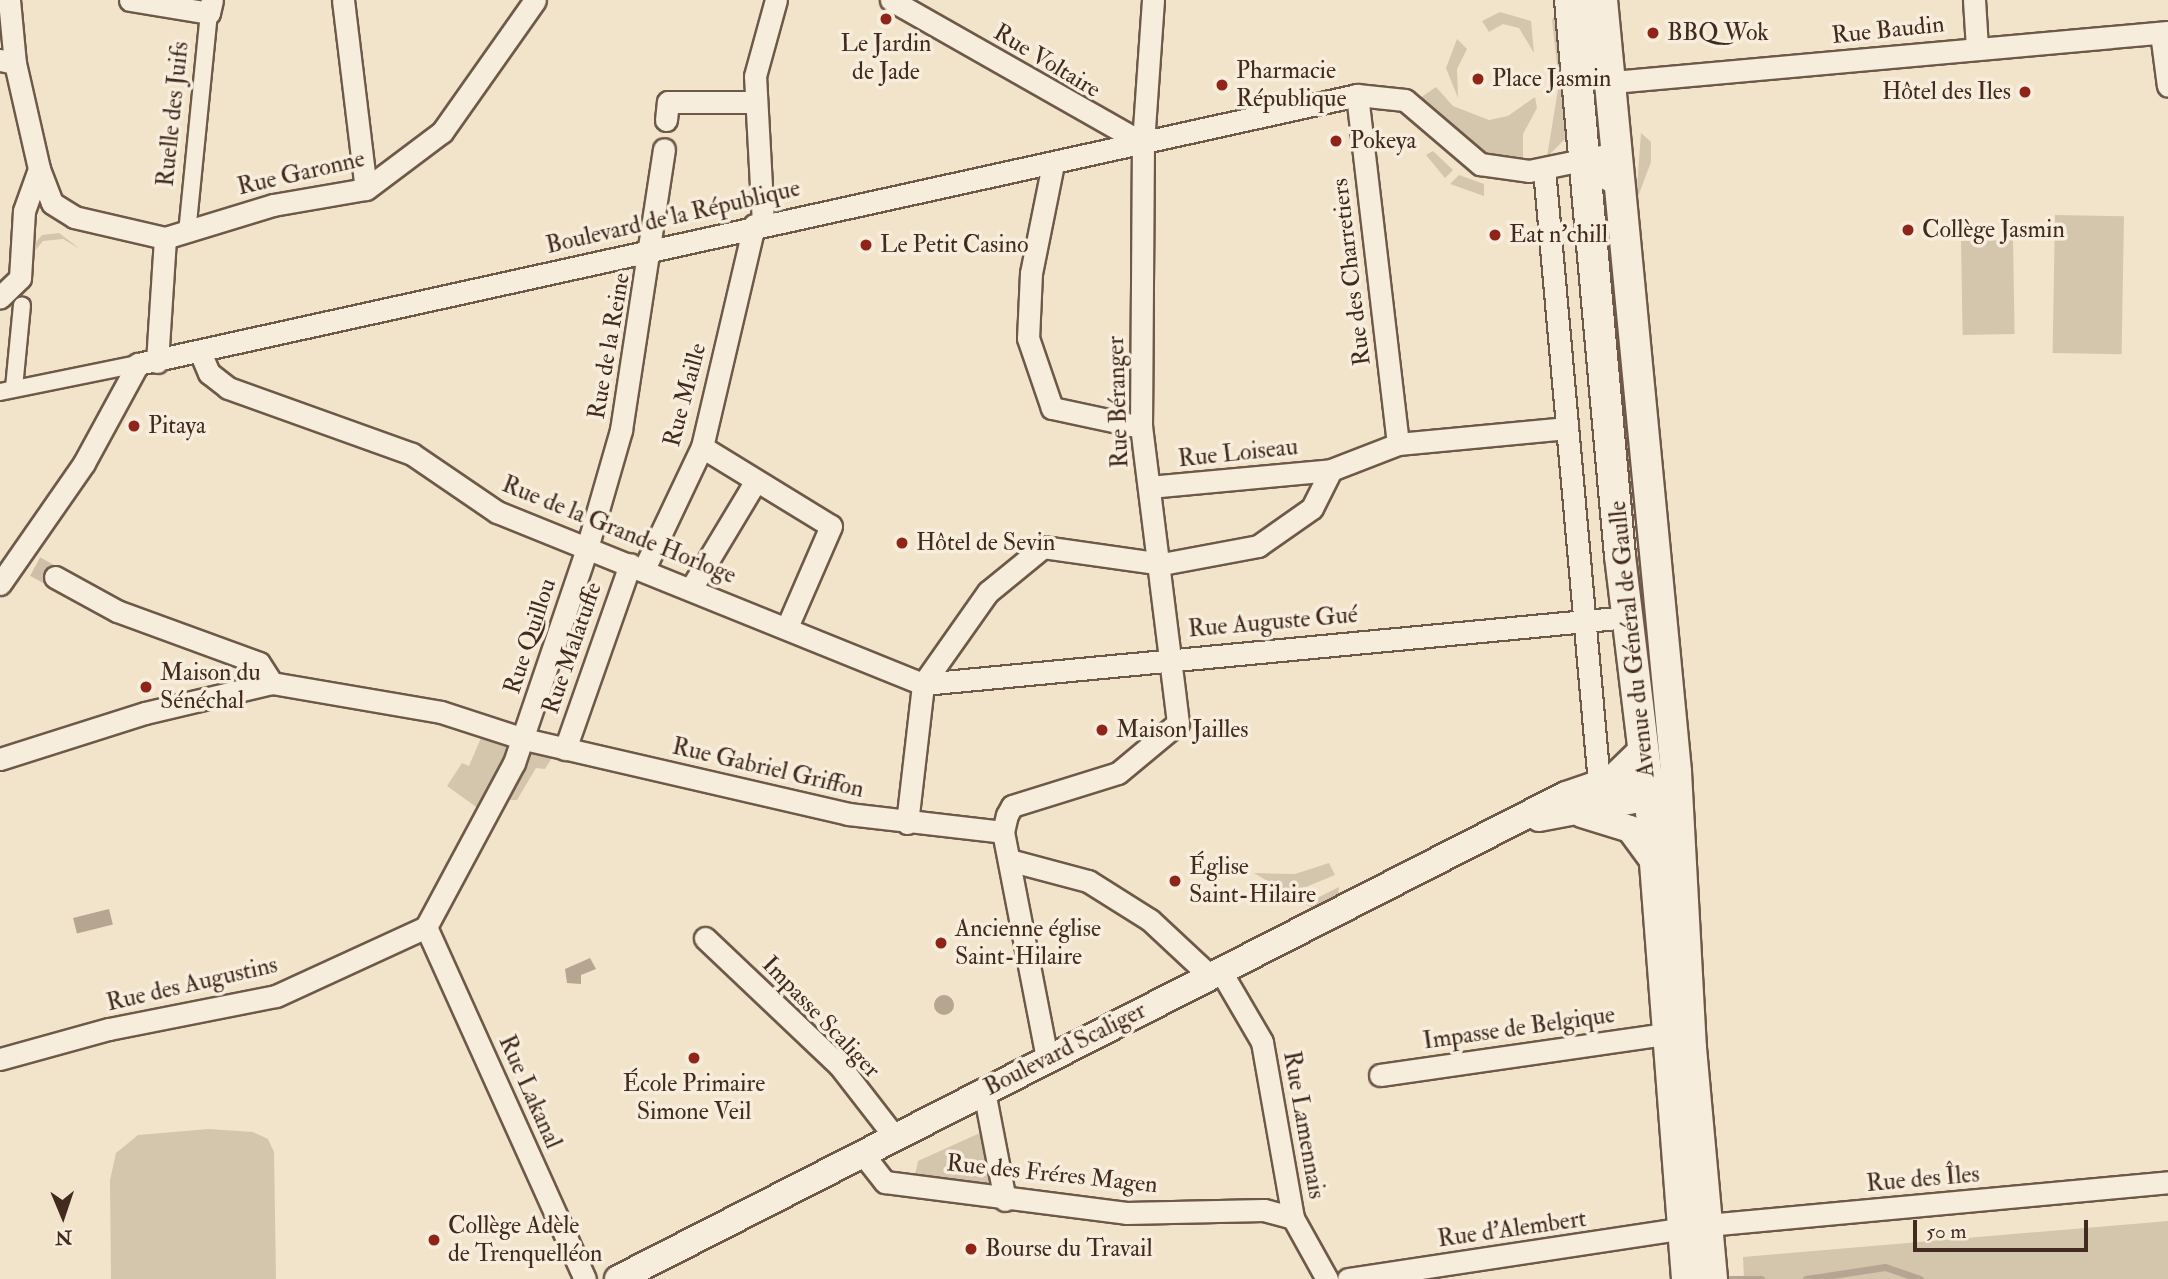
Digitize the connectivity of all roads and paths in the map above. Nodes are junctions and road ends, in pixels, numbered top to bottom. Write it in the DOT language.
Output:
graph roads {
  1 [pos="9,0"];
  2 [pos="130,0"];
  3 [pos="343,0"];
  4 [pos="536,0"];
  5 [pos="776,0"];
  6 [pos="891,0"];
  7 [pos="1153,0"];
  8 [pos="1570,0"];
  9 [pos="1578,0"];
  10 [pos="1602,0"];
  11 [pos="1974,0"];
  12 [pos="211,7"];
  13 [pos="2165,33"];
  14 [pos="1977,48"];
  15 [pos="7,62"];
  16 [pos="1613,82"];
  17 [pos="2168,86"];
  18 [pos="1357,95"];
  19 [pos="756,102"];
  20 [pos="666,120"];
  21 [pos="1143,143"];
  22 [pos="664,149"];
  23 [pos="1586,158"];
  24 [pos="1053,164"];
  25 [pos="39,169"];
  26 [pos="1544,169"];
  27 [pos="366,189"];
  28 [pos="758,224"];
  29 [pos="187,233"];
  30 [pos="164,239"];
  31 [pos="652,248"];
  32 [pos="20,278"];
  33 [pos="0,297"];
  34 [pos="22,305"];
  35 [pos="1634,325"];
  36 [pos="200,352"];
  37 [pos="147,363"];
  38 [pos="6,393"];
  39 [pos="1140,427"];
  40 [pos="1567,428"];
  41 [pos="1398,443"];
  42 [pos="702,447"];
  43 [pos="1331,470"];
  44 [pos="754,484"];
  45 [pos="1149,487"];
  46 [pos="587,548"];
  47 [pos="1163,564"];
  48 [pos="14,566"];
  49 [pos="637,566"];
  50 [pos="55,577"];
  51 [pos="692,587"];
  52 [pos="1628,617"];
  53 [pos="1585,620"];
  54 [pos="787,627"];
  55 [pos="1174,657"];
  56 [pos="272,683"];
  57 [pos="923,684"];
  58 [pos="524,739"];
  59 [pos="565,749"];
  60 [pos="1643,752"];
  61 [pos="0,759"];
  62 [pos="1607,780"];
  63 [pos="1658,784"];
  64 [pos="1570,812"];
  65 [pos="1513,822"];
  66 [pos="907,823"];
  67 [pos="1003,832"];
  68 [pos="1009,860"];
  69 [pos="1668,864"];
  70 [pos="426,927"];
  71 [pos="705,939"];
  72 [pos="1215,972"];
  73 [pos="1666,1034"];
  74 [pos="1047,1058"];
  75 [pos="0,1059"];
  76 [pos="1380,1075"];
  77 [pos="984,1091"];
  78 [pos="894,1136"];
  79 [pos="862,1153"];
  80 [pos="2168,1182"];
  81 [pos="1004,1199"];
  82 [pos="1293,1217"];
  83 [pos="1702,1233"];
  84 [pos="585,1279"];
  85 [pos="618,1279"];
  86 [pos="1327,1279"];
  87 [pos="1348,1279"];
  88 [pos="1687,1279"];
  89 [pos="1712,1279"];
  1 -- 15 [label="street"];
  2 -- 12 [label="street"];
  3 -- 27 [label="street"];
  4 -- 27 [label="street, Rue Garonne"];
  5 -- 19 [label="street, Rue Maille"];
  6 -- 21 [label="street, Rue Voltaire"];
  7 -- 21 [label="street, Rue Béranger"];
  8 -- 23 [label="main road, Avenue du Général de Gaulle"];
  9 -- 16 [label="street"];
  10 -- 16 [label="main road"];
  11 -- 14 [label="street"];
  12 -- 29 [label="street, Ruelle des Juifs"];
  13 -- 14 [label="street, Rue Baudin"];
  13 -- 17 [label="street"];
  14 -- 16 [label="street, Rue Baudin"];
  15 -- 25 [label="street"];
  16 -- 35 [label="main road"];
  18 -- 21 [label="street, Boulevard de la République"];
  18 -- 26 [label="street"];
  18 -- 41 [label="street, Rue des Charretiers"];
  19 -- 20 [label="street"];
  19 -- 28 [label="street, Rue Maille"];
  21 -- 24 [label="street, Boulevard de la République"];
  21 -- 39 [label="street, Rue Béranger"];
  22 -- 31 [label="street, Rue de la Reine"];
  23 -- 26 [label="street"];
  23 -- 35 [label="street"];
  23 -- 52 [label="main road, Avenue du Général de Gaulle"];
  24 -- 28 [label="street, Boulevard de la République"];
  24 -- 39 [label="street"];
  25 -- 30 [label="street"];
  25 -- 32 [label="street"];
  26 -- 40 [label="street"];
  27 -- 29 [label="street, Rue Garonne"];
  28 -- 31 [label="street, Boulevard de la République"];
  28 -- 42 [label="street, Rue Maille"];
  29 -- 30 [label="street, Rue Garonne"];
  30 -- 37 [label="street"];
  31 -- 36 [label="street, Boulevard de la République"];
  31 -- 46 [label="street, Rue de la Reine"];
  32 -- 33 [label="street"];
  32 -- 34 [label="street"];
  34 -- 38 [label="street"];
  35 -- 63 [label="main road"];
  36 -- 37 [label="street, Boulevard de la République"];
  36 -- 46 [label="street, Rue de la Grande Horloge"];
  37 -- 38 [label="street, Boulevard de la République"];
  37 -- 48 [label="street"];
  39 -- 45 [label="street, Rue Béranger"];
  40 -- 41 [label="street, Rue Loiseau"];
  40 -- 53 [label="street"];
  41 -- 43 [label="street, Rue Loiseau"];
  42 -- 44 [label="street"];
  42 -- 49 [label="street, Rue Maille"];
  43 -- 45 [label="street, Rue Loiseau"];
  43 -- 47 [label="street"];
  44 -- 51 [label="street"];
  44 -- 54 [label="street"];
  45 -- 47 [label="street, Rue Béranger"];
  46 -- 49 [label="street, Rue de la Grande Horloge"];
  46 -- 58 [label="street, Rue Quillou"];
  47 -- 55 [label="street, Rue Béranger"];
  47 -- 57 [label="street"];
  49 -- 51 [label="street, Rue de la Grande Horloge"];
  49 -- 59 [label="street, Rue Malatuffe"];
  50 -- 56 [label="street"];
  51 -- 54 [label="street, Rue de la Grande Horloge"];
  52 -- 53 [label="street, Rue Auguste Gué"];
  52 -- 60 [label="main road, Avenue du Général de Gaulle"];
  53 -- 55 [label="street, Rue Auguste Gué"];
  53 -- 62 [label="street"];
  54 -- 57 [label="street, Rue de la Grande Horloge"];
  55 -- 57 [label="street, Rue Auguste Gué"];
  55 -- 67 [label="street, Rue Béranger"];
  56 -- 58 [label="street, Rue Gabriel Griffon"];
  56 -- 61 [label="street"];
  57 -- 66 [label="street"];
  58 -- 59 [label="street, Rue Gabriel Griffon"];
  58 -- 70 [label="street"];
  59 -- 66 [label="street, Rue Gabriel Griffon"];
  60 -- 62 [label="main road"];
  60 -- 63 [label="main road, Avenue du Général de Gaulle"];
  62 -- 63 [label="street"];
  62 -- 65 [label="street, Boulevard Scaliger"];
  63 -- 64 [label="street, Boulevard Scaliger"];
  63 -- 69 [label="main road, Avenue du Général de Gaulle"];
  64 -- 65 [label="street, Boulevard Scaliger"];
  64 -- 69 [label="street"];
  65 -- 72 [label="street, Boulevard Scaliger"];
  66 -- 67 [label="street, Rue Gabriel Griffon"];
  67 -- 68 [label="street"];
  68 -- 72 [label="street, Rue Lamennais"];
  68 -- 74 [label="street"];
  69 -- 73 [label="main road, Avenue du Général de Gaulle"];
  69 -- 83 [label="main road, Avenue du Général de Gaulle"];
  70 -- 75 [label="street, Rue des Augustins"];
  70 -- 84 [label="street, Rue Lakanal"];
  71 -- 78 [label="street, Impasse Scaliger"];
  72 -- 74 [label="street, Boulevard Scaliger"];
  72 -- 82 [label="street, Rue Lamennais"];
  73 -- 76 [label="street, Impasse de Belgique"];
  73 -- 83 [label="main road, Avenue du Général de Gaulle"];
  74 -- 77 [label="street, Boulevard Scaliger"];
  77 -- 78 [label="street, Boulevard Scaliger"];
  77 -- 81 [label="street"];
  78 -- 79 [label="street, Boulevard Scaliger"];
  79 -- 81 [label="street, Rue des Fréres Magen"];
  79 -- 85 [label="street, Boulevard Scaliger"];
  80 -- 83 [label="street, Rue des Îles"];
  81 -- 82 [label="street, Rue des Fréres Magen"];
  82 -- 86 [label="street"];
  83 -- 87 [label="street, Rue d'Alembert"];
  83 -- 88 [label="main road, Avenue du Général de Gaulle"];
  83 -- 89 [label="main road, Avenue du Général de Gaulle"];
}
